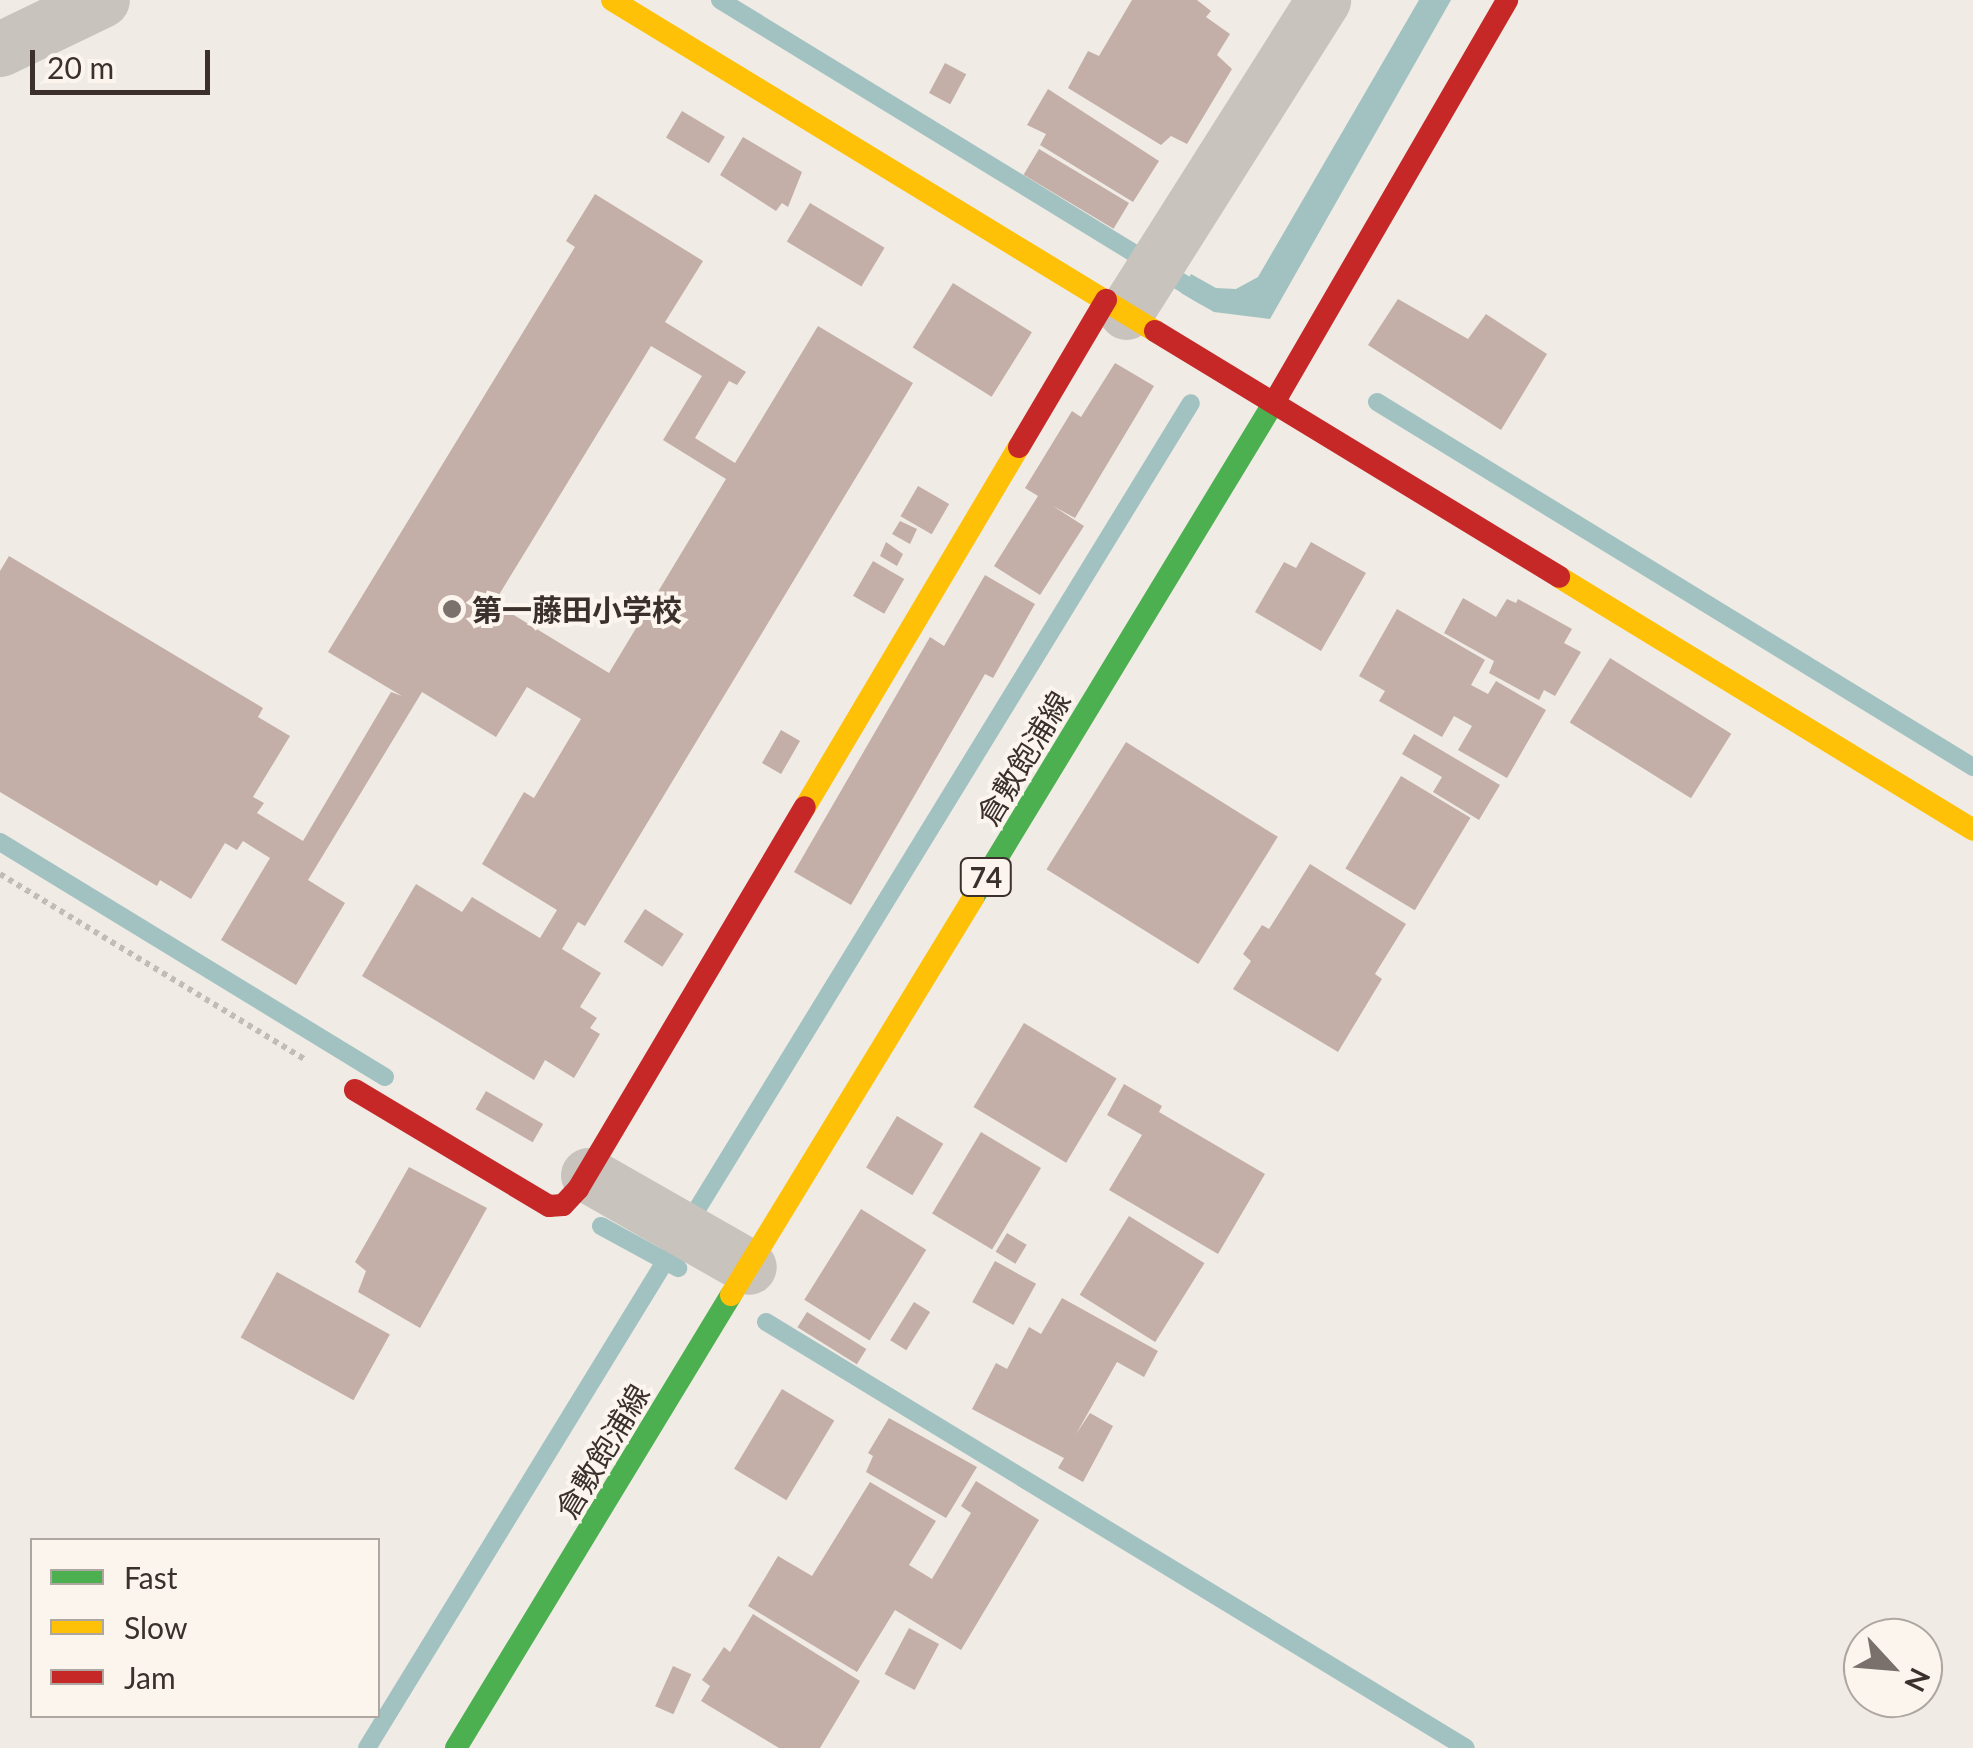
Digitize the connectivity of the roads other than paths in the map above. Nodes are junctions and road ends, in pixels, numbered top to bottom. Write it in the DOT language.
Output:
graph roads {
  1 [pos="102,0"];
  2 [pos="612,0"];
  3 [pos="1323,0"];
  4 [pos="1507,0"];
  5 [pos="0,48"];
  6 [pos="1136,285"];
  7 [pos="1275,402"];
  8 [pos="1973,830"];
  9 [pos="354,1090"];
  10 [pos="588,1175"];
  11 [pos="749,1267"];
  12 [pos="456,1748"];
  1 -- 5 [label="street"];
  2 -- 6 [label="street"];
  3 -- 6 [label="street"];
  4 -- 7 [label="street, 倉敷飽浦線 / 74"];
  6 -- 7 [label="street"];
  6 -- 10 [label="street"];
  7 -- 8 [label="street"];
  7 -- 11 [label="street, 倉敷飽浦線 / 74"];
  9 -- 10 [label="street"];
  10 -- 11 [label="street"];
  11 -- 12 [label="street, 倉敷飽浦線 / 74"];
}
